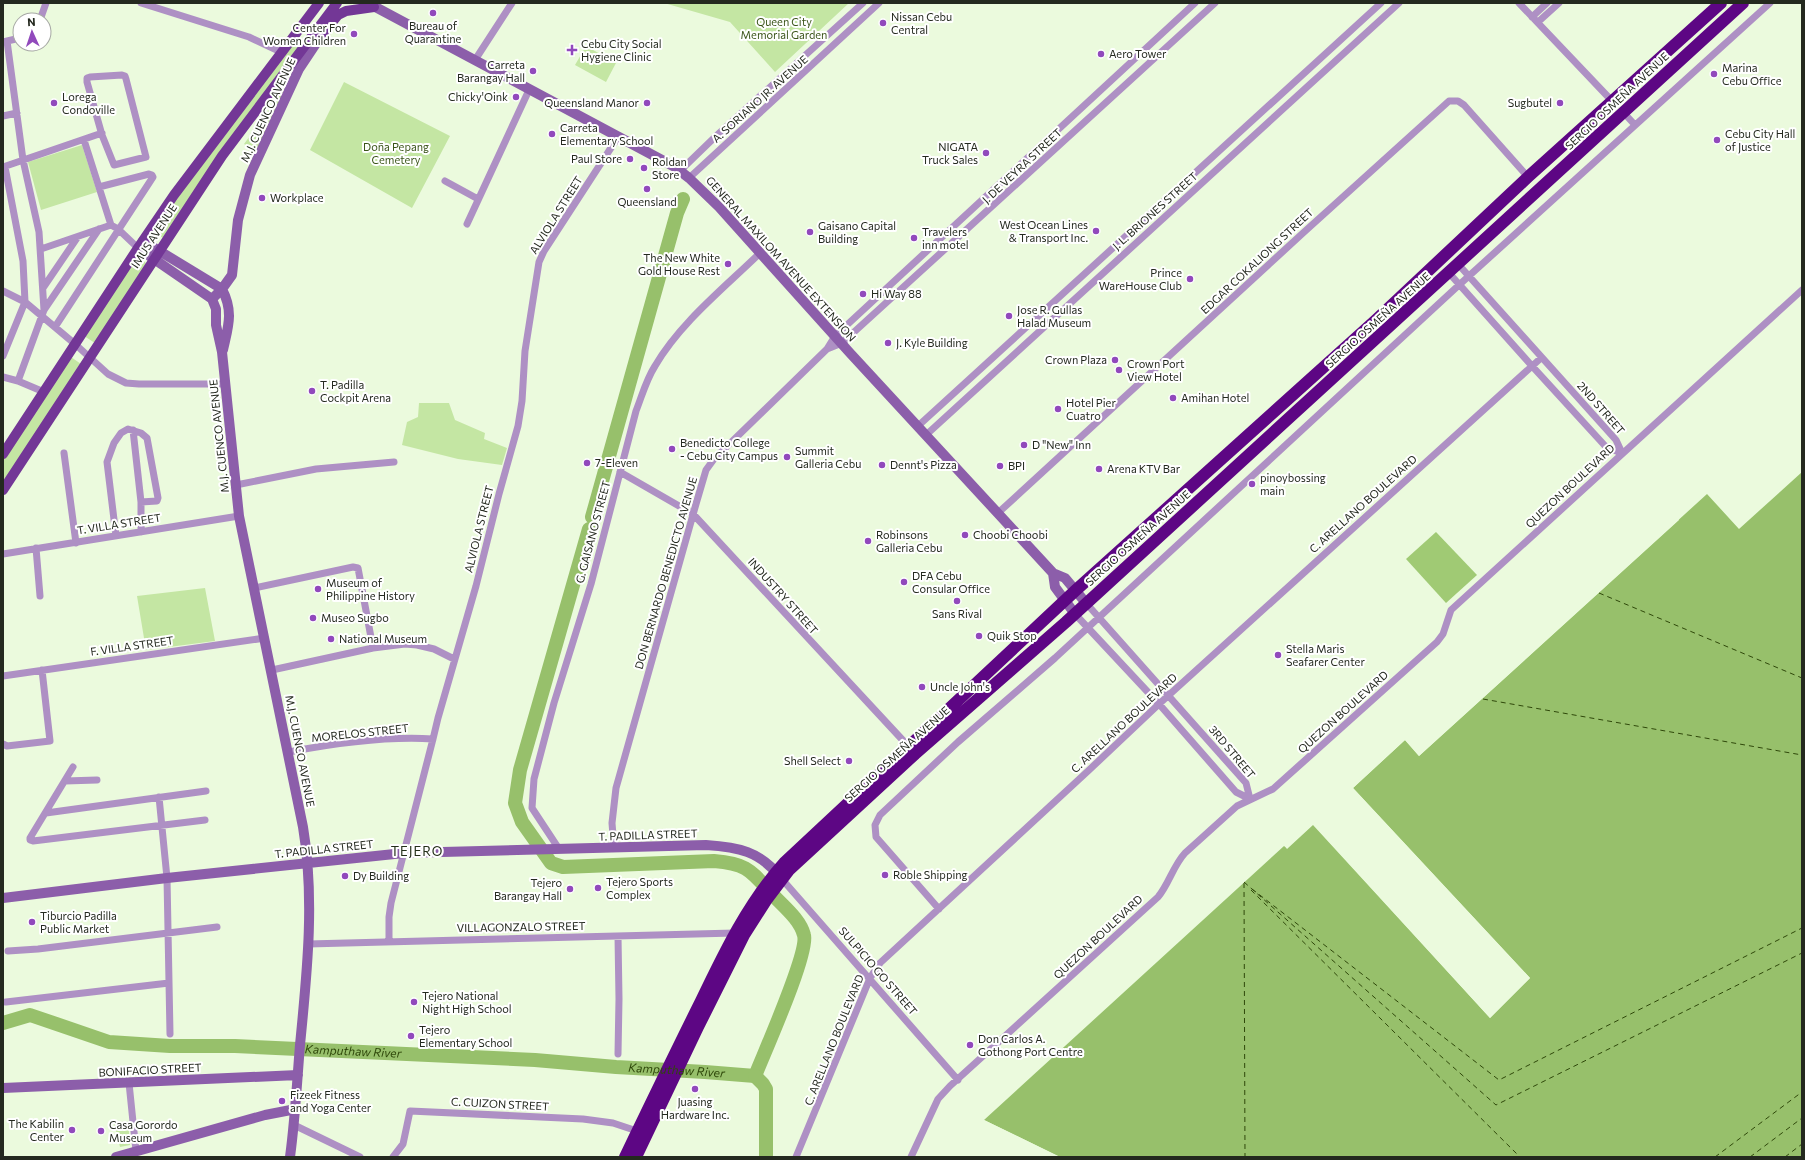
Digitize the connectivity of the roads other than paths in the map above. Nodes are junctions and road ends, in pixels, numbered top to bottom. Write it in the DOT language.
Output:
graph roads {
  1 [pos="140,3"];
  2 [pos="337,3"];
  3 [pos="512,3"];
  4 [pos="863,3"];
  5 [pos="879,3"];
  6 [pos="1195,3"];
  7 [pos="1215,3"];
  8 [pos="1381,3"];
  9 [pos="1399,3"];
  10 [pos="1519,3"];
  11 [pos="1547,3"];
  12 [pos="1559,3"];
  13 [pos="1721,3"];
  14 [pos="1743,3"];
  15 [pos="1770,3"];
  16 [pos="315,5"];
  17 [pos="371,5"];
  18 [pos="1532,16"];
  19 [pos="1538,22"];
  20 [pos="321,36"];
  21 [pos="5,41"];
  22 [pos="308,42"];
  23 [pos="1336,44"];
  24 [pos="281,52"];
  25 [pos="1345,52"];
  26 [pos="474,60"];
  27 [pos="529,90"];
  28 [pos="1613,102"];
  29 [pos="1623,112"];
  30 [pos="17,113"];
  31 [pos="3,116"];
  32 [pos="1635,125"];
  33 [pos="102,133"];
  34 [pos="618,137"];
  35 [pos="84,140"];
  36 [pos="23,160"];
  37 [pos="4,167"];
  38 [pos="686,175"];
  39 [pos="1528,177"];
  40 [pos="445,181"];
  41 [pos="100,187"];
  42 [pos="988,196"];
  43 [pos="478,199"];
  44 [pos="996,205"];
  45 [pos="467,224"];
  46 [pos="114,227"];
  47 [pos="99,229"];
  48 [pos="1128,233"];
  49 [pos="77,238"];
  50 [pos="1136,243"];
  51 [pos="140,244"];
  52 [pos="41,249"];
  53 [pos="760,253"];
  54 [pos="156,255"];
  55 [pos="1458,264"];
  56 [pos="1449,273"];
  57 [pos="1469,276"];
  58 [pos="1459,285"];
  59 [pos="43,288"];
  60 [pos="222,289"];
  61 [pos="1802,290"];
  62 [pos="3,291"];
  63 [pos="212,299"];
  64 [pos="25,302"];
  65 [pos="1046,308"];
  66 [pos="43,313"];
  67 [pos="1054,317"];
  68 [pos="55,327"];
  69 [pos="839,340"];
  70 [pos="75,344"];
  71 [pos="222,352"];
  72 [pos="3,356"];
  73 [pos="89,358"];
  74 [pos="1541,358"];
  75 [pos="1532,366"];
  76 [pos="3,377"];
  77 [pos="18,381"];
  78 [pos="226,384"];
  79 [pos="44,392"];
  80 [pos="918,426"];
  81 [pos="133,430"];
  82 [pos="926,435"];
  83 [pos="64,453"];
  84 [pos="1622,453"];
  85 [pos="3,454"];
  86 [pos="394,462"];
  87 [pos="620,472"];
  88 [pos="236,485"];
  89 [pos="3,490"];
  90 [pos="141,502"];
  91 [pos="998,513"];
  92 [pos="693,514"];
  93 [pos="239,516"];
  94 [pos="141,532"];
  95 [pos="116,536"];
  96 [pos="76,542"];
  97 [pos="36,548"];
  98 [pos="3,554"];
  99 [pos="1053,573"];
  100 [pos="254,588"];
  101 [pos="1076,590"];
  102 [pos="40,596"];
  103 [pos="1064,601"];
  104 [pos="1086,603"];
  105 [pos="1075,614"];
  106 [pos="1099,617"];
  107 [pos="1087,627"];
  108 [pos="265,638"];
  109 [pos="373,648"];
  110 [pos="454,659"];
  111 [pos="42,670"];
  112 [pos="272,670"];
  113 [pos="3,676"];
  114 [pos="1168,696"];
  115 [pos="1159,704"];
  116 [pos="434,739"];
  117 [pos="3,744"];
  118 [pos="911,750"];
  119 [pos="289,752"];
  120 [pos="73,767"];
  121 [pos="97,780"];
  122 [pos="65,781"];
  123 [pos="206,791"];
  124 [pos="159,797"];
  125 [pos="1250,798"];
  126 [pos="46,813"];
  127 [pos="205,820"];
  128 [pos="163,826"];
  129 [pos="614,848"];
  130 [pos="554,849"];
  131 [pos="404,853"];
  132 [pos="308,863"];
  133 [pos="167,878"];
  134 [pos="775,879"];
  135 [pos="764,895"];
  136 [pos="3,898"];
  137 [pos="939,909"];
  138 [pos="217,927"];
  139 [pos="168,933"];
  140 [pos="735,933"];
  141 [pos="618,936"];
  142 [pos="389,942"];
  143 [pos="308,944"];
  144 [pos="8,951"];
  145 [pos="870,978"];
  146 [pos="169,983"];
  147 [pos="6,1002"];
  148 [pos="170,1034"];
  149 [pos="618,1054"];
  150 [pos="677,1058"];
  151 [pos="298,1075"];
  152 [pos="668,1077"];
  153 [pos="958,1080"];
  154 [pos="129,1083"];
  155 [pos="3,1088"];
  156 [pos="296,1109"];
  157 [pos="294,1125"];
  158 [pos="637,1131"];
  159 [pos="136,1151"];
  160 [pos="116,1157"];
  161 [pos="290,1157"];
  162 [pos="360,1157"];
  163 [pos="393,1157"];
  164 [pos="625,1157"];
  165 [pos="636,1157"];
  166 [pos="796,1157"];
  167 [pos="911,1157"];
  1 -- 24 [label="street"];
  2 -- 22 [label="main road, IMUS AVENUE"];
  3 -- 26 [label="street"];
  4 -- 38 [label="street, A. SORIANO JR. AVENUE"];
  5 -- 38 [label="street, A. SORIANO JR. AVENUE"];
  6 -- 42 [label="street, J. DE VEYRA STREET"];
  7 -- 44 [label="street, J. DE VEYRA STREET"];
  8 -- 23 [label="street, J. L. BRIONES STREET"];
  9 -- 25 [label="street, J. L. BRIONES STREET"];
  10 -- 18 [label="street"];
  11 -- 18 [label="street"];
  12 -- 19 [label="street"];
  13 -- 28 [label="highway, SERGIO OSMEÑA AVENUE"];
  14 -- 29 [label="highway, SERGIO OSMEÑA AVENUE"];
  15 -- 32 [label="street"];
  16 -- 24 [label="main road, IMUS AVENUE"];
  17 -- 20 [label="main road"];
  17 -- 26 [label="main road, GENERAL MAXILOM AVENUE EXTENSION"];
  18 -- 19 [label="street"];
  19 -- 28 [label="street"];
  20 -- 22 [label="main road"];
  20 -- 60 [label="main road, M.J. CUENCO AVENUE"];
  21 -- 30 [label="street"];
  22 -- 54 [label="main road, IMUS AVENUE"];
  23 -- 25 [label="street"];
  23 -- 48 [label="street, J. L. BRIONES STREET"];
  24 -- 51 [label="main road, IMUS AVENUE"];
  25 -- 50 [label="street, J. L. BRIONES STREET"];
  26 -- 27 [label="main road, GENERAL MAXILOM AVENUE EXTENSION"];
  27 -- 34 [label="main road, GENERAL MAXILOM AVENUE EXTENSION"];
  27 -- 43 [label="street"];
  28 -- 39 [label="highway, SERGIO OSMEÑA AVENUE"];
  29 -- 32 [label="street"];
  29 -- 55 [label="highway, SERGIO OSMEÑA AVENUE"];
  30 -- 31 [label="street"];
  30 -- 36 [label="street"];
  32 -- 57 [label="street"];
  33 -- 33 [label="street"];
  33 -- 35 [label="street"];
  34 -- 38 [label="main road, GENERAL MAXILOM AVENUE EXTENSION"];
  34 -- 110 [label="street, ALVIOLA STREET"];
  35 -- 36 [label="street"];
  35 -- 41 [label="street"];
  36 -- 37 [label="street"];
  36 -- 52 [label="street"];
  37 -- 64 [label="street"];
  38 -- 53 [label="main road, GENERAL MAXILOM AVENUE EXTENSION"];
  39 -- 91 [label="street, EDGAR COKALIONG STREET"];
  39 -- 101 [label="highway, SERGIO OSMEÑA AVENUE"];
  40 -- 43 [label="street"];
  41 -- 46 [label="street"];
  41 -- 46 [label="street"];
  42 -- 44 [label="street"];
  42 -- 69 [label="street, J. DE VEYRA STREET"];
  43 -- 45 [label="street"];
  44 -- 69 [label="street, J. DE VEYRA STREET"];
  46 -- 47 [label="street"];
  46 -- 51 [label="street"];
  46 -- 68 [label="street"];
  47 -- 49 [label="street"];
  47 -- 66 [label="street"];
  48 -- 50 [label="street"];
  48 -- 65 [label="street, J. L. BRIONES STREET"];
  49 -- 52 [label="street"];
  49 -- 59 [label="street"];
  50 -- 67 [label="street, J. L. BRIONES STREET"];
  51 -- 54 [label="main road"];
  51 -- 70 [label="main road, IMUS AVENUE"];
  52 -- 59 [label="street"];
  53 -- 69 [label="main road, GENERAL MAXILOM AVENUE EXTENSION"];
  53 -- 87 [label="street, G. GAISANO STREET"];
  54 -- 60 [label="main road"];
  54 -- 63 [label="main road"];
  54 -- 73 [label="main road, IMUS AVENUE"];
  55 -- 56 [label="highway, SERGIO OSMEÑA AVENUE"];
  55 -- 57 [label="street, 2ND STREET"];
  56 -- 58 [label="street, 2ND STREET"];
  56 -- 104 [label="highway, SERGIO OSMEÑA AVENUE"];
  57 -- 58 [label="street"];
  57 -- 74 [label="street, 2ND STREET"];
  58 -- 75 [label="street, 2ND STREET"];
  58 -- 106 [label="street"];
  59 -- 66 [label="street"];
  60 -- 63 [label="main road, M.J. CUENCO AVENUE"];
  60 -- 71 [label="main road, M.J. CUENCO AVENUE"];
  61 -- 84 [label="street, QUEZON BOULEVARD"];
  62 -- 64 [label="street"];
  63 -- 71 [label="main road, M.J. CUENCO AVENUE"];
  64 -- 66 [label="street"];
  64 -- 72 [label="street"];
  65 -- 67 [label="street"];
  65 -- 80 [label="street, J. L. BRIONES STREET"];
  66 -- 68 [label="street"];
  66 -- 77 [label="street"];
  67 -- 82 [label="street, J. L. BRIONES STREET"];
  68 -- 70 [label="street"];
  69 -- 80 [label="main road, GENERAL MAXILOM AVENUE EXTENSION"];
  69 -- 92 [label="street, DON BERNARDO BENEDICTO AVENUE"];
  70 -- 73 [label="street"];
  70 -- 79 [label="main road, IMUS AVENUE"];
  71 -- 78 [label="main road, M.J. CUENCO AVENUE"];
  73 -- 78 [label="street"];
  73 -- 89 [label="main road, IMUS AVENUE"];
  74 -- 75 [label="street, C. ARELLANO BOULEVARD"];
  74 -- 84 [label="street, 2ND STREET"];
  75 -- 84 [label="street, 2ND STREET"];
  75 -- 114 [label="street, C. ARELLANO BOULEVARD"];
  76 -- 77 [label="street"];
  77 -- 79 [label="street"];
  78 -- 88 [label="main road, M.J. CUENCO AVENUE"];
  79 -- 85 [label="main road, IMUS AVENUE"];
  80 -- 82 [label="main road, GENERAL MAXILOM AVENUE EXTENSION"];
  81 -- 90 [label="street"];
  81 -- 90 [label="street"];
  81 -- 95 [label="street"];
  82 -- 91 [label="main road, GENERAL MAXILOM AVENUE EXTENSION"];
  83 -- 96 [label="street"];
  84 -- 125 [label="street, QUEZON BOULEVARD"];
  86 -- 88 [label="street"];
  87 -- 92 [label="street, INDUSTRY STREET"];
  87 -- 130 [label="street, G. GAISANO STREET"];
  88 -- 93 [label="main road, M.J. CUENCO AVENUE"];
  90 -- 94 [label="street"];
  91 -- 99 [label="main road, GENERAL MAXILOM AVENUE EXTENSION"];
  92 -- 118 [label="street, INDUSTRY STREET"];
  92 -- 129 [label="street, DON BERNARDO BENEDICTO AVENUE"];
  93 -- 94 [label="street, T. VILLA STREET"];
  93 -- 100 [label="main road, M.J. CUENCO AVENUE"];
  94 -- 95 [label="street, T. VILLA STREET"];
  95 -- 96 [label="street, T. VILLA STREET"];
  96 -- 97 [label="street, T. VILLA STREET"];
  97 -- 98 [label="street, T. VILLA STREET"];
  97 -- 102 [label="street"];
  99 -- 101 [label="main road, GENERAL MAXILOM AVENUE EXTENSION"];
  99 -- 103 [label="main road, GENERAL MAXILOM AVENUE EXTENSION"];
  100 -- 108 [label="main road, M.J. CUENCO AVENUE"];
  100 -- 109 [label="street"];
  101 -- 103 [label="highway, SERGIO OSMEÑA AVENUE"];
  101 -- 104 [label="main road, GENERAL MAXILOM AVENUE EXTENSION"];
  103 -- 105 [label="main road, GENERAL MAXILOM AVENUE EXTENSION"];
  103 -- 118 [label="highway, SERGIO OSMEÑA AVENUE"];
  104 -- 105 [label="highway, SERGIO OSMEÑA AVENUE"];
  104 -- 106 [label="street, 3RD STREET"];
  105 -- 107 [label="street, 3RD STREET"];
  105 -- 118 [label="highway, SERGIO OSMEÑA AVENUE"];
  106 -- 107 [label="street"];
  106 -- 114 [label="street, 3RD STREET"];
  107 -- 115 [label="street, 3RD STREET"];
  107 -- 137 [label="street"];
  108 -- 111 [label="street, F. VILLA STREET"];
  108 -- 112 [label="main road, M.J. CUENCO AVENUE"];
  109 -- 110 [label="street"];
  109 -- 112 [label="street"];
  110 -- 116 [label="street, ALVIOLA STREET"];
  111 -- 113 [label="street, F. VILLA STREET"];
  111 -- 117 [label="street"];
  112 -- 119 [label="main road, M.J. CUENCO AVENUE"];
  114 -- 115 [label="street, C. ARELLANO BOULEVARD"];
  114 -- 125 [label="street, 3RD STREET"];
  115 -- 125 [label="street, 3RD STREET"];
  115 -- 137 [label="street, C. ARELLANO BOULEVARD"];
  116 -- 119 [label="street, MORELOS STREET"];
  116 -- 131 [label="street, ALVIOLA STREET"];
  118 -- 134 [label="highway, SERGIO OSMEÑA AVENUE"];
  119 -- 132 [label="main road, M.J. CUENCO AVENUE"];
  120 -- 122 [label="street"];
  121 -- 122 [label="street"];
  122 -- 126 [label="street"];
  123 -- 124 [label="street"];
  124 -- 126 [label="street"];
  124 -- 128 [label="street"];
  125 -- 153 [label="street, QUEZON BOULEVARD"];
  126 -- 128 [label="street"];
  127 -- 128 [label="street"];
  128 -- 133 [label="street"];
  129 -- 130 [label="main road, T. PADILLA STREET"];
  129 -- 134 [label="main road, T. PADILLA STREET"];
  130 -- 131 [label="main road, T. PADILLA STREET"];
  131 -- 132 [label="main road, T. PADILLA STREET"];
  131 -- 142 [label="street, ALVIOLA STREET"];
  132 -- 133 [label="main road, T. PADILLA STREET"];
  132 -- 143 [label="main road, M.J. CUENCO AVENUE"];
  133 -- 136 [label="main road, T. PADILLA STREET"];
  133 -- 139 [label="street"];
  134 -- 135 [label="highway, SERGIO OSMEÑA AVENUE"];
  134 -- 145 [label="street, SULPICIO GO STREET"];
  135 -- 140 [label="highway, SERGIO OSMEÑA AVENUE"];
  135 -- 150 [label="highway, SERGIO OSMEÑA AVENUE"];
  137 -- 145 [label="street, C. ARELLANO BOULEVARD"];
  138 -- 139 [label="street"];
  139 -- 144 [label="street"];
  139 -- 146 [label="street"];
  140 -- 141 [label="street, VILLAGONZALO STREET"];
  140 -- 150 [label="highway, SERGIO OSMEÑA AVENUE"];
  141 -- 142 [label="street, VILLAGONZALO STREET"];
  141 -- 149 [label="street"];
  142 -- 143 [label="street, VILLAGONZALO STREET"];
  143 -- 151 [label="main road, M.J. CUENCO AVENUE"];
  145 -- 153 [label="street, SULPICIO GO STREET"];
  145 -- 166 [label="street, C. ARELLANO BOULEVARD"];
  146 -- 147 [label="street"];
  146 -- 148 [label="street"];
  150 -- 152 [label="highway, SERGIO OSMEÑA AVENUE"];
  151 -- 154 [label="main road, BONIFACIO STREET"];
  151 -- 156 [label="main road, M.J. CUENCO AVENUE"];
  152 -- 158 [label="highway, SERGIO OSMEÑA AVENUE"];
  152 -- 165 [label="highway, SERGIO OSMEÑA AVENUE"];
  153 -- 167 [label="street, QUEZON BOULEVARD"];
  154 -- 155 [label="main road, BONIFACIO STREET"];
  154 -- 159 [label="street"];
  156 -- 157 [label="main road, M.J. CUENCO AVENUE"];
  156 -- 159 [label="main road"];
  157 -- 161 [label="main road, M.J. CUENCO AVENUE"];
  157 -- 162 [label="street"];
  158 -- 163 [label="street, C. CUIZON STREET"];
  158 -- 164 [label="highway, SERGIO OSMEÑA AVENUE"];
  159 -- 160 [label="main road"];
}
